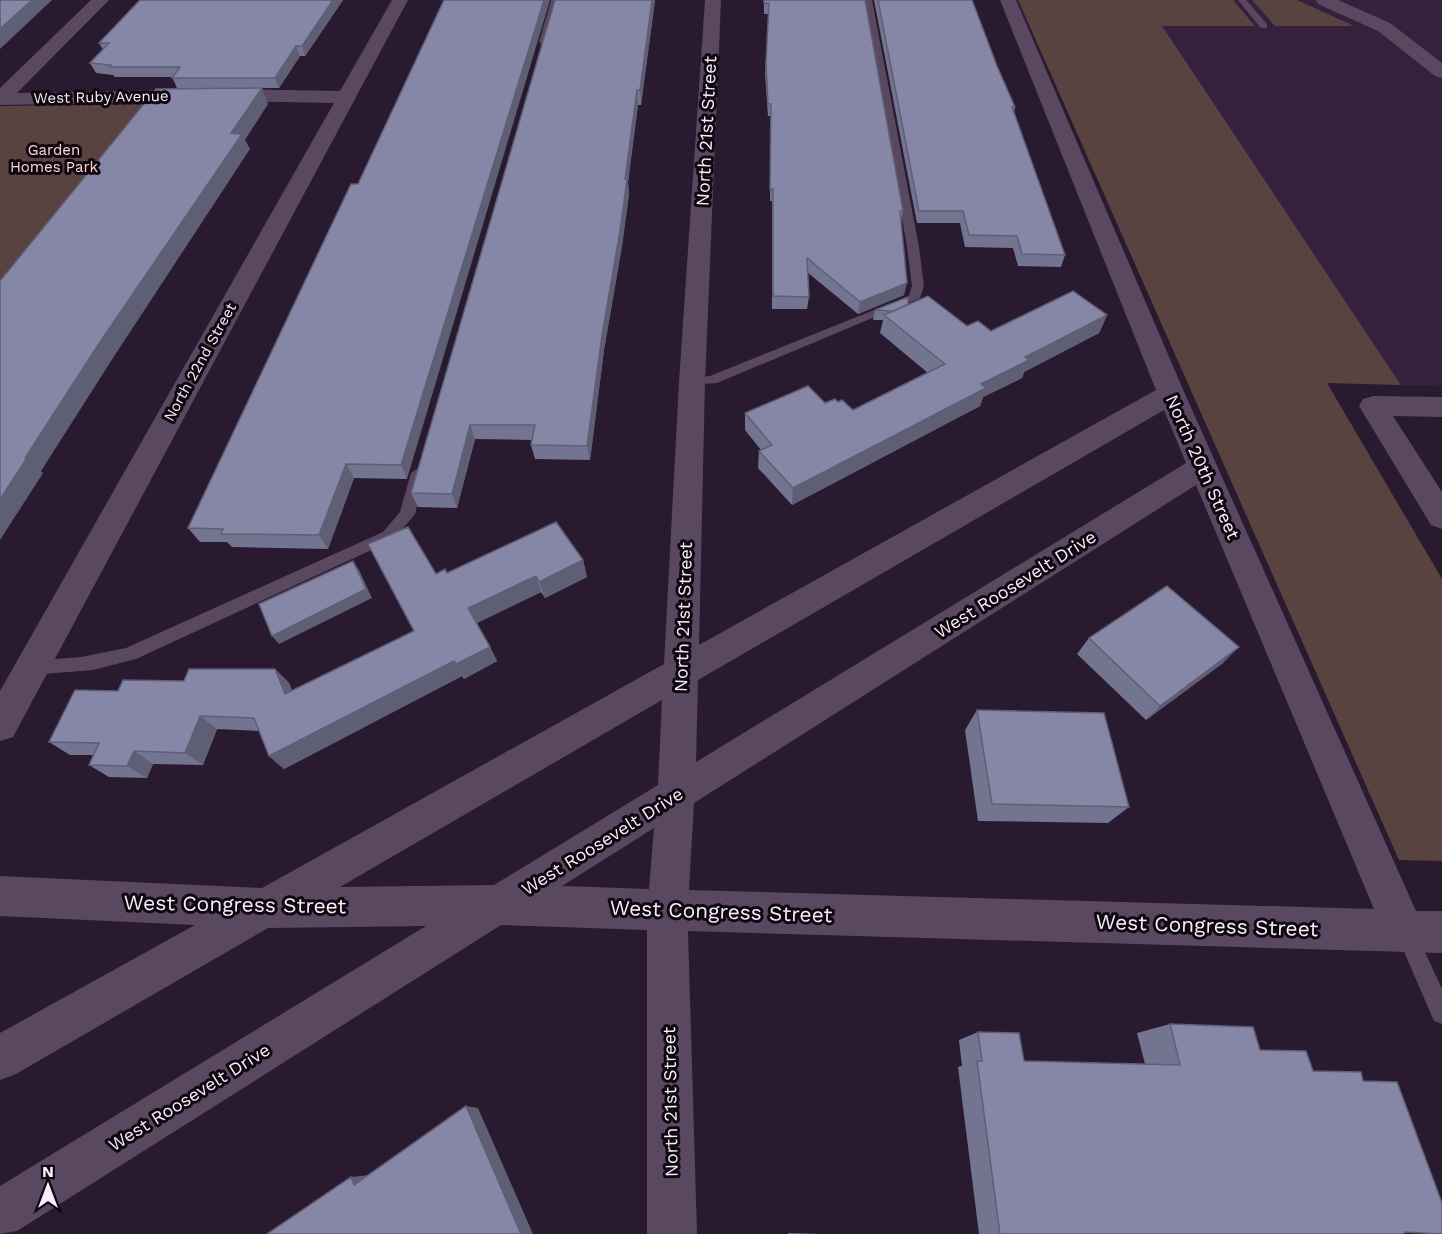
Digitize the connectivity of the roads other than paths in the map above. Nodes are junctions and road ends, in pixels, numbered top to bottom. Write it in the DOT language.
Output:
graph roads {
  1 [pos="101,0"];
  2 [pos="400,0"];
  3 [pos="555,0"];
  4 [pos="713,0"];
  5 [pos="868,0"];
  6 [pos="1008,0"];
  7 [pos="1242,0"];
  8 [pos="1324,0"];
  9 [pos="1264,26"];
  10 [pos="539,57"];
  11 [pos="1442,72"];
  12 [pos="346,97"];
  13 [pos="0,99"];
  14 [pos="692,382"];
  15 [pos="1171,394"];
  16 [pos="1442,407"];
  17 [pos="423,457"];
  18 [pos="1204,466"];
  19 [pos="1442,517"];
  20 [pos="31,668"];
  21 [pos="680,672"];
  22 [pos="0,725"];
  23 [pos="676,796"];
  24 [pos="0,896"];
  25 [pos="500,905"];
  26 [pos="265,908"];
  27 [pos="667,910"];
  28 [pos="1423,931"];
  29 [pos="1442,1013"];
  30 [pos="0,1058"];
  31 [pos="0,1214"];
  32 [pos="672,1234"];
  1 -- 13 [label="street"];
  2 -- 12 [label="street, North 22nd Street"];
  3 -- 10 [label="lane"];
  4 -- 14 [label="street, North 21st Street"];
  5 -- 14 [label="lane"];
  6 -- 15 [label="street, North 20th Street"];
  7 -- 9 [label="lane"];
  8 -- 11 [label="street"];
  12 -- 13 [label="street, West Ruby Avenue"];
  12 -- 20 [label="street, North 22nd Street"];
  14 -- 21 [label="street, North 21st Street"];
  15 -- 18 [label="street, North 20th Street"];
  15 -- 21 [label="street"];
  16 -- 19 [label="street"];
  17 -- 20 [label="lane"];
  18 -- 23 [label="street, West Roosevelt Drive"];
  18 -- 28 [label="street, North 20th Street"];
  20 -- 22 [label="street, North 22nd Street"];
  21 -- 23 [label="street, North 21st Street"];
  21 -- 26 [label="street"];
  23 -- 25 [label="street, West Roosevelt Drive"];
  23 -- 27 [label="street, North 21st Street"];
  24 -- 26 [label="street, West Congress Street"];
  25 -- 26 [label="street, West Congress Street"];
  25 -- 27 [label="street, West Congress Street"];
  25 -- 31 [label="street, West Roosevelt Drive"];
  26 -- 30 [label="street"];
  27 -- 28 [label="street, West Congress Street"];
  27 -- 32 [label="street, North 21st Street"];
  28 -- 29 [label="lane"];
}
